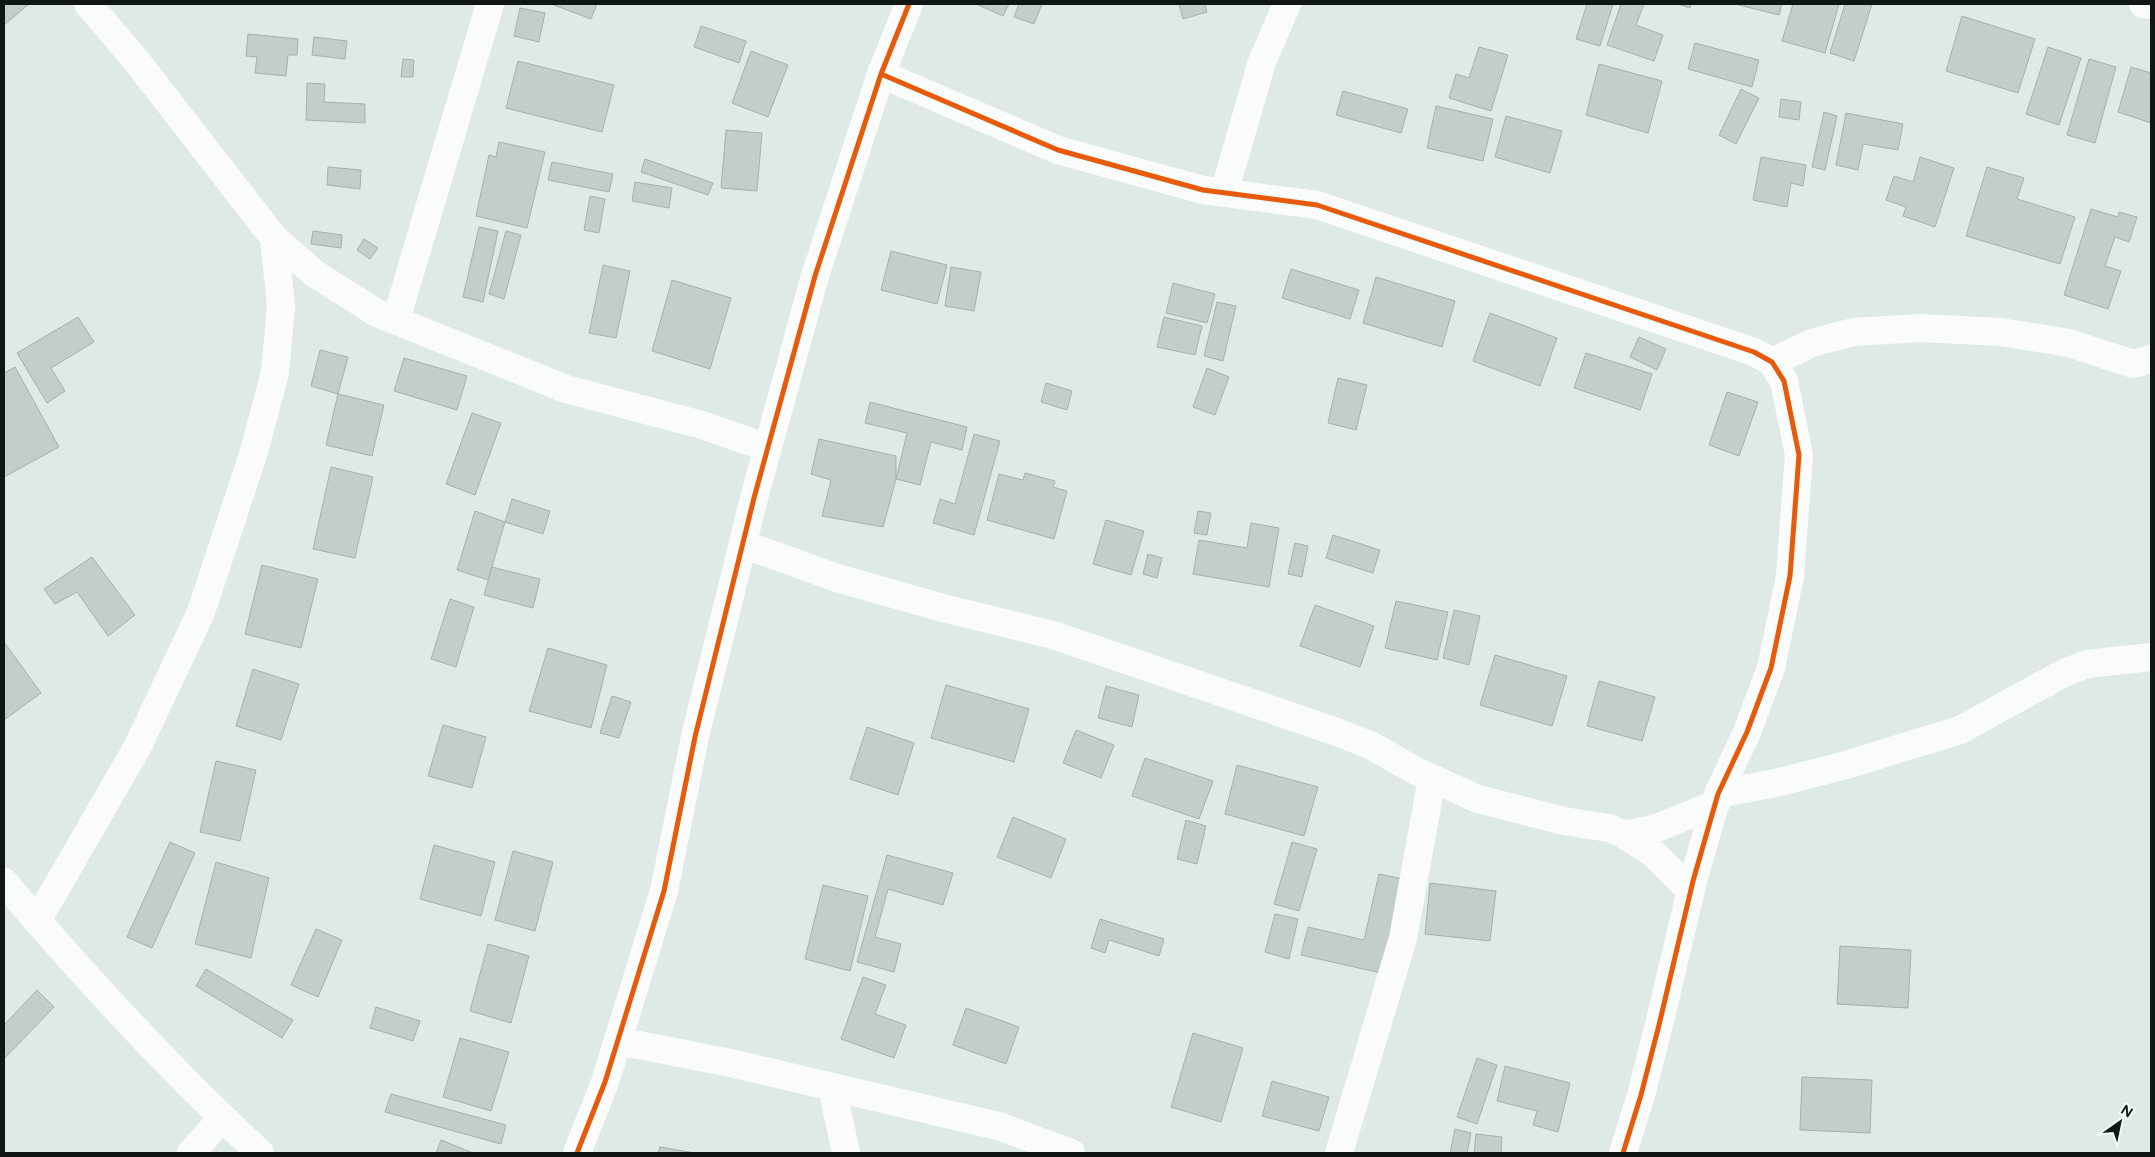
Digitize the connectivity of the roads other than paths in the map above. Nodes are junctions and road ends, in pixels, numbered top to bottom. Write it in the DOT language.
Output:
graph roads {
  1 [pos="88,4"];
  2 [pos="490,4"];
  3 [pos="909,4"];
  4 [pos="1287,4"];
  5 [pos="2143,4"];
  6 [pos="2151,5"];
  7 [pos="881,74"];
  8 [pos="1224,193"];
  9 [pos="274,238"];
  10 [pos="396,320"];
  11 [pos="2151,359"];
  12 [pos="1772,362"];
  13 [pos="768,448"];
  14 [pos="743,544"];
  15 [pos="2151,657"];
  16 [pos="1432,779"];
  17 [pos="1717,799"];
  18 [pos="1625,835"];
  19 [pos="4,882"];
  20 [pos="1690,890"];
  21 [pos="37,921"];
  22 [pos="618,1041"];
  23 [pos="832,1087"];
  24 [pos="222,1118"];
  25 [pos="191,1153"];
  26 [pos="260,1153"];
  27 [pos="576,1153"];
  28 [pos="846,1153"];
  29 [pos="1071,1153"];
  30 [pos="1339,1153"];
  31 [pos="1623,1153"];
  1 -- 9 [label="street"];
  2 -- 10 [label="street"];
  3 -- 7 [label="street"];
  4 -- 8 [label="street"];
  5 -- 6 [label="street"];
  7 -- 8 [label="street"];
  7 -- 13 [label="street"];
  8 -- 12 [label="street"];
  9 -- 10 [label="street"];
  9 -- 21 [label="street"];
  10 -- 13 [label="street"];
  11 -- 12 [label="street"];
  12 -- 17 [label="street"];
  13 -- 14 [label="street"];
  14 -- 16 [label="street"];
  14 -- 22 [label="street"];
  15 -- 17 [label="street"];
  16 -- 18 [label="street"];
  16 -- 30 [label="street"];
  17 -- 18 [label="street"];
  17 -- 20 [label="street"];
  18 -- 20 [label="street"];
  19 -- 21 [label="street"];
  20 -- 31 [label="street"];
  21 -- 24 [label="street"];
  22 -- 23 [label="street"];
  22 -- 27 [label="street"];
  23 -- 28 [label="street"];
  23 -- 29 [label="street"];
  24 -- 25 [label="street"];
  24 -- 26 [label="street"];
}
